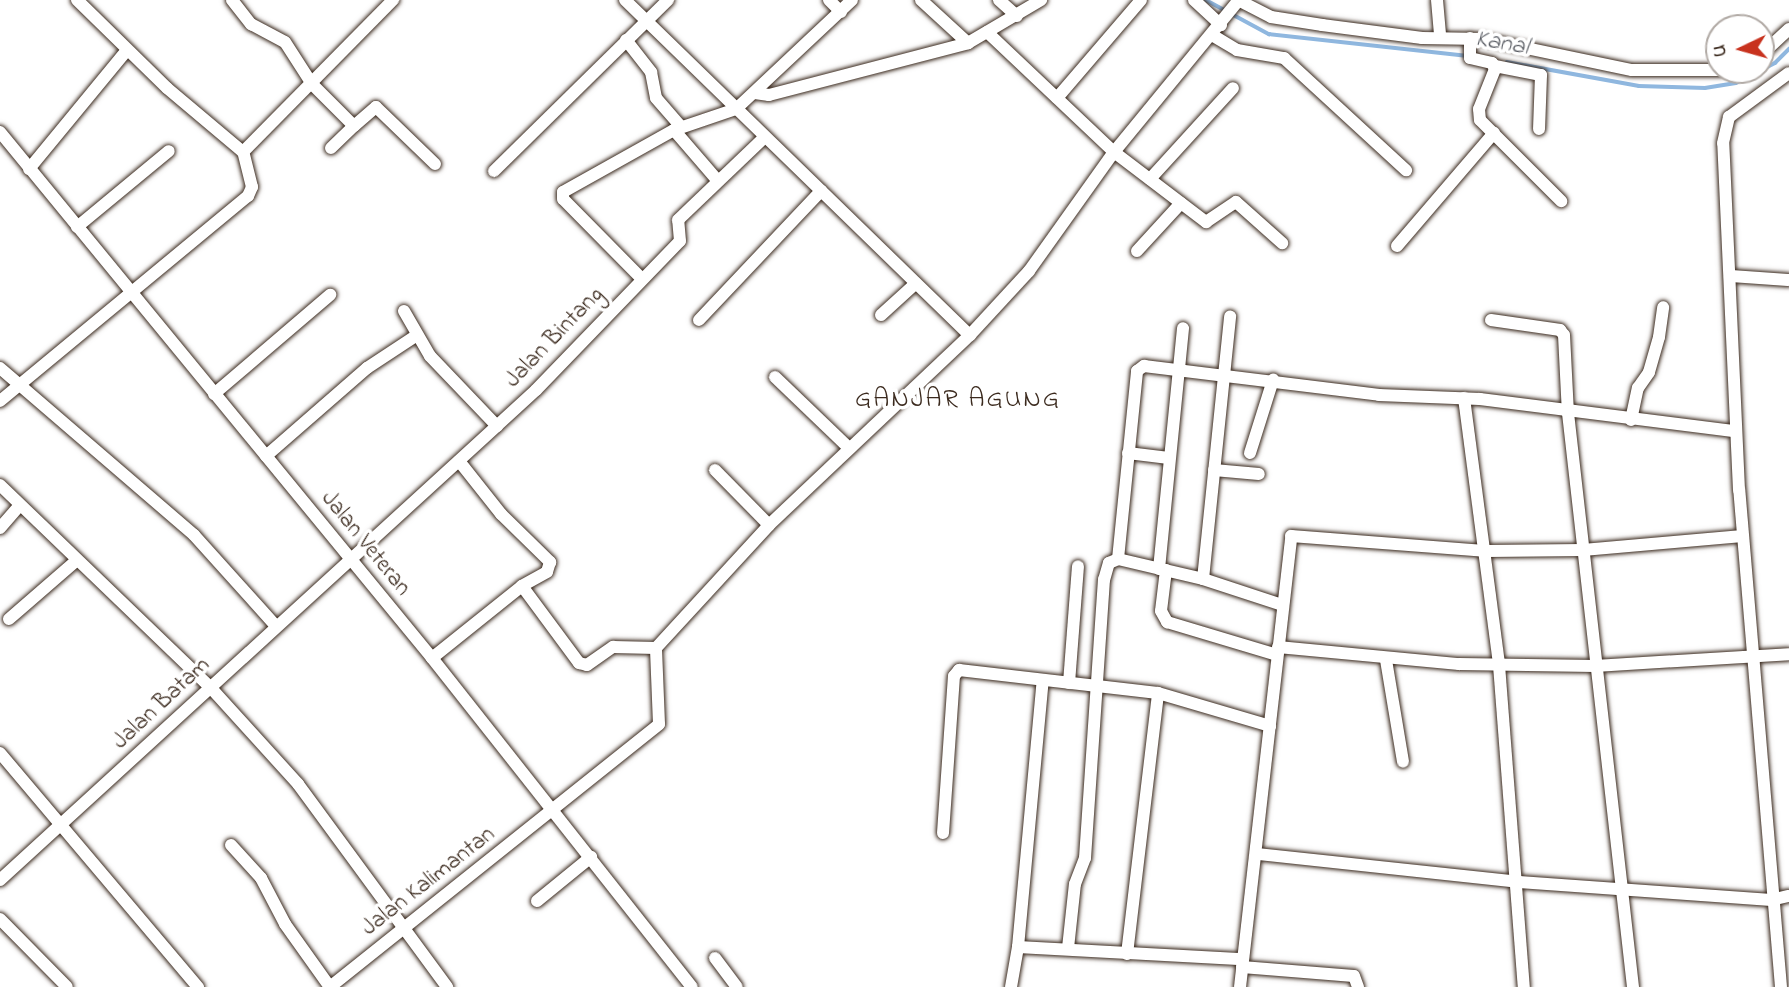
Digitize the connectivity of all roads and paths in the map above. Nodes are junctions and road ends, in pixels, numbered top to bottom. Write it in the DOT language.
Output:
graph roads {
  1 [pos="77,0"];
  2 [pos="232,0"];
  3 [pos="393,0"];
  4 [pos="625,0"];
  5 [pos="668,0"];
  6 [pos="829,0"];
  7 [pos="852,0"];
  8 [pos="921,0"];
  9 [pos="999,0"];
  10 [pos="1041,0"];
  11 [pos="1141,0"];
  12 [pos="1194,0"];
  13 [pos="1437,0"];
  14 [pos="1238,2"];
  15 [pos="841,12"];
  16 [pos="1017,16"];
  17 [pos="646,20"];
  18 [pos="1220,26"];
  19 [pos="1789,29"];
  20 [pos="987,32"];
  21 [pos="1440,38"];
  22 [pos="1470,39"];
  23 [pos="626,40"];
  24 [pos="1775,42"];
  25 [pos="968,43"];
  26 [pos="127,50"];
  27 [pos="1495,66"];
  28 [pos="1705,70"];
  29 [pos="1789,73"];
  30 [pos="312,84"];
  31 [pos="1233,88"];
  32 [pos="755,93"];
  33 [pos="1057,98"];
  34 [pos="736,109"];
  35 [pos="354,126"];
  36 [pos="677,128"];
  37 [pos="1539,129"];
  38 [pos="0,132"];
  39 [pos="1493,133"];
  40 [pos="765,137"];
  41 [pos="331,148"];
  42 [pos="169,151"];
  43 [pos="243,152"];
  44 [pos="1114,152"];
  45 [pos="435,164"];
  46 [pos="29,169"];
  47 [pos="1406,170"];
  48 [pos="494,171"];
  49 [pos="1150,179"];
  50 [pos="718,181"];
  51 [pos="821,191"];
  52 [pos="1561,201"];
  53 [pos="1181,202"];
  54 [pos="77,227"];
  55 [pos="1282,243"];
  56 [pos="1398,246"];
  57 [pos="1137,251"];
  58 [pos="1730,276"];
  59 [pos="642,279"];
  60 [pos="1789,280"];
  61 [pos="916,283"];
  62 [pos="130,292"];
  63 [pos="330,296"];
  64 [pos="1663,307"];
  65 [pos="404,311"];
  66 [pos="881,315"];
  67 [pos="1230,316"];
  68 [pos="699,320"];
  69 [pos="1491,320"];
  70 [pos="1183,327"];
  71 [pos="417,335"];
  72 [pos="970,335"];
  73 [pos="0,368"];
  74 [pos="1180,370"];
  75 [pos="1224,375"];
  76 [pos="775,377"];
  77 [pos="1273,380"];
  78 [pos="19,384"];
  79 [pos="214,394"];
  80 [pos="1464,398"];
  81 [pos="0,401"];
  82 [pos="1568,413"];
  83 [pos="1631,420"];
  84 [pos="497,426"];
  85 [pos="1735,431"];
  86 [pos="848,447"];
  87 [pos="1128,453"];
  88 [pos="1250,453"];
  89 [pos="265,456"];
  90 [pos="1169,458"];
  91 [pos="459,461"];
  92 [pos="715,470"];
  93 [pos="1214,470"];
  94 [pos="1258,474"];
  95 [pos="0,485"];
  96 [pos="20,505"];
  97 [pos="769,525"];
  98 [pos="0,528"];
  99 [pos="1742,536"];
  100 [pos="1583,550"];
  101 [pos="1487,551"];
  102 [pos="351,558"];
  103 [pos="1118,559"];
  104 [pos="76,560"];
  105 [pos="1078,566"];
  106 [pos="1163,569"];
  107 [pos="1203,579"];
  108 [pos="522,586"];
  109 [pos="1282,605"];
  110 [pos="9,619"];
  111 [pos="276,626"];
  112 [pos="656,648"];
  113 [pos="1278,651"];
  114 [pos="1789,654"];
  115 [pos="1752,657"];
  116 [pos="432,658"];
  117 [pos="1387,660"];
  118 [pos="1499,665"];
  119 [pos="1595,666"];
  120 [pos="1042,680"];
  121 [pos="1069,683"];
  122 [pos="1097,685"];
  123 [pos="211,688"];
  124 [pos="1158,692"];
  125 [pos="1270,726"];
  126 [pos="0,753"];
  127 [pos="1403,762"];
  128 [pos="555,811"];
  129 [pos="62,824"];
  130 [pos="943,833"];
  131 [pos="231,845"];
  132 [pos="1258,854"];
  133 [pos="591,857"];
  134 [pos="0,880"];
  135 [pos="1519,882"];
  136 [pos="1619,886"];
  137 [pos="1789,896"];
  138 [pos="1771,900"];
  139 [pos="537,901"];
  140 [pos="0,919"];
  141 [pos="401,929"];
  142 [pos="1018,947"];
  143 [pos="1068,948"];
  144 [pos="1127,954"];
  145 [pos="715,957"];
  146 [pos="1242,963"];
  147 [pos="67,987"];
  148 [pos="198,987"];
  149 [pos="330,987"];
  150 [pos="447,987"];
  151 [pos="692,987"];
  152 [pos="737,987"];
  153 [pos="1011,987"];
  154 [pos="1240,987"];
  155 [pos="1358,987"];
  156 [pos="1524,987"];
  157 [pos="1633,987"];
  158 [pos="1781,987"];
  1 -- 26 [label="street"];
  2 -- 30 [label="street"];
  3 -- 30 [label="street"];
  4 -- 17 [label="street"];
  5 -- 17 [label="street"];
  6 -- 15 [label="street"];
  7 -- 15 [label="street"];
  8 -- 25 [label="street"];
  9 -- 16 [label="street"];
  10 -- 16 [label="street"];
  11 -- 33 [label="street"];
  12 -- 18 [label="street"];
  13 -- 21 [label="street"];
  14 -- 18 [label="street"];
  14 -- 21 [label="street"];
  15 -- 32 [label="street"];
  16 -- 20 [label="street"];
  17 -- 23 [label="street"];
  17 -- 34 [label="street"];
  18 -- 44 [label="street"];
  18 -- 47 [label="street"];
  19 -- 24 [label="street"];
  20 -- 25 [label="street"];
  20 -- 33 [label="street"];
  21 -- 22 [label="street"];
  22 -- 27 [label="street"];
  22 -- 28 [label="street"];
  23 -- 36 [label="street"];
  23 -- 48 [label="street"];
  25 -- 32 [label="street"];
  26 -- 43 [label="street"];
  26 -- 46 [label="street"];
  27 -- 37 [label="street"];
  27 -- 39 [label="street"];
  29 -- 58 [label="street"];
  30 -- 35 [label="street"];
  30 -- 43 [label="street"];
  31 -- 49 [label="street"];
  32 -- 34 [label="street"];
  33 -- 44 [label="street"];
  34 -- 36 [label="street"];
  34 -- 40 [label="street"];
  35 -- 41 [label="street"];
  35 -- 45 [label="street"];
  36 -- 50 [label="street"];
  36 -- 59 [label="street"];
  38 -- 46 [label="street, Jalan Veteran"];
  39 -- 52 [label="street"];
  39 -- 56 [label="street"];
  40 -- 50 [label="street, Jalan Bintang"];
  40 -- 51 [label="street"];
  42 -- 54 [label="street"];
  43 -- 62 [label="street"];
  44 -- 49 [label="street"];
  44 -- 72 [label="street"];
  46 -- 54 [label="street, Jalan Veteran"];
  49 -- 53 [label="street"];
  50 -- 59 [label="street, Jalan Bintang"];
  51 -- 61 [label="street"];
  51 -- 68 [label="street"];
  53 -- 55 [label="street"];
  53 -- 57 [label="street"];
  54 -- 62 [label="street, Jalan Veteran"];
  58 -- 60 [label="street"];
  58 -- 85 [label="street"];
  59 -- 84 [label="street, Jalan Bintang"];
  61 -- 66 [label="street"];
  61 -- 72 [label="street"];
  62 -- 78 [label="street"];
  62 -- 79 [label="street, Jalan Veteran"];
  63 -- 79 [label="street"];
  64 -- 83 [label="street"];
  65 -- 71 [label="street"];
  67 -- 75 [label="street"];
  69 -- 82 [label="street"];
  70 -- 74 [label="street"];
  71 -- 84 [label="street"];
  71 -- 89 [label="street"];
  72 -- 86 [label="street"];
  73 -- 78 [label="street"];
  74 -- 75 [label="street"];
  74 -- 87 [label="street"];
  74 -- 90 [label="street"];
  75 -- 77 [label="street"];
  75 -- 93 [label="street"];
  76 -- 86 [label="street"];
  77 -- 80 [label="street"];
  77 -- 88 [label="street"];
  78 -- 81 [label="street"];
  78 -- 111 [label="street"];
  79 -- 89 [label="street, Jalan Veteran"];
  80 -- 82 [label="street"];
  80 -- 101 [label="street"];
  82 -- 83 [label="street"];
  82 -- 100 [label="street"];
  83 -- 85 [label="street"];
  84 -- 91 [label="street, Jalan Bintang"];
  85 -- 99 [label="street"];
  86 -- 97 [label="street"];
  87 -- 90 [label="street"];
  87 -- 103 [label="street"];
  89 -- 102 [label="street, Jalan Veteran"];
  90 -- 106 [label="street"];
  91 -- 102 [label="street, Jalan Bintang"];
  91 -- 108 [label="street"];
  92 -- 97 [label="street"];
  93 -- 94 [label="street"];
  93 -- 107 [label="street"];
  95 -- 96 [label="street"];
  96 -- 98 [label="street"];
  96 -- 104 [label="street"];
  97 -- 112 [label="street"];
  99 -- 100 [label="street"];
  99 -- 115 [label="street"];
  100 -- 101 [label="street"];
  100 -- 119 [label="street"];
  101 -- 109 [label="street"];
  101 -- 118 [label="street"];
  102 -- 111 [label="street, Jalan Batam"];
  102 -- 116 [label="street, Jalan Veteran"];
  103 -- 106 [label="street"];
  103 -- 122 [label="street"];
  104 -- 110 [label="street"];
  104 -- 123 [label="street"];
  105 -- 121 [label="street"];
  106 -- 107 [label="street"];
  106 -- 113 [label="street"];
  107 -- 109 [label="street"];
  108 -- 112 [label="street"];
  108 -- 116 [label="street"];
  109 -- 113 [label="street"];
  111 -- 123 [label="street, Jalan Batam"];
  112 -- 128 [label="street, Jalan Kalimantan"];
  113 -- 117 [label="street"];
  113 -- 125 [label="street"];
  114 -- 115 [label="street"];
  115 -- 119 [label="street"];
  115 -- 138 [label="street"];
  116 -- 128 [label="street, Jalan Veteran"];
  117 -- 118 [label="street"];
  117 -- 127 [label="street"];
  118 -- 119 [label="street"];
  118 -- 135 [label="street"];
  119 -- 136 [label="street"];
  120 -- 121 [label="street"];
  120 -- 130 [label="street"];
  120 -- 142 [label="street"];
  121 -- 122 [label="street"];
  122 -- 124 [label="street"];
  122 -- 143 [label="street"];
  123 -- 129 [label="street, Jalan Batam"];
  123 -- 141 [label="street"];
  124 -- 125 [label="street"];
  124 -- 144 [label="street"];
  125 -- 132 [label="street"];
  126 -- 129 [label="street"];
  128 -- 133 [label="street, Jalan Veteran"];
  128 -- 141 [label="street, Jalan Kalimantan"];
  129 -- 134 [label="street, Jalan Batam"];
  129 -- 148 [label="street"];
  131 -- 149 [label="street"];
  132 -- 135 [label="street"];
  132 -- 146 [label="street"];
  133 -- 139 [label="street"];
  133 -- 151 [label="street, Jalan Veteran"];
  135 -- 136 [label="street"];
  135 -- 156 [label="street"];
  136 -- 138 [label="street"];
  136 -- 157 [label="street"];
  137 -- 138 [label="street"];
  138 -- 158 [label="street"];
  140 -- 147 [label="street"];
  141 -- 149 [label="street, Jalan Kalimantan"];
  141 -- 150 [label="street"];
  142 -- 143 [label="street"];
  142 -- 153 [label="street"];
  143 -- 144 [label="street"];
  144 -- 146 [label="street"];
  145 -- 152 [label="street"];
  146 -- 154 [label="street"];
  146 -- 155 [label="street"];
}
